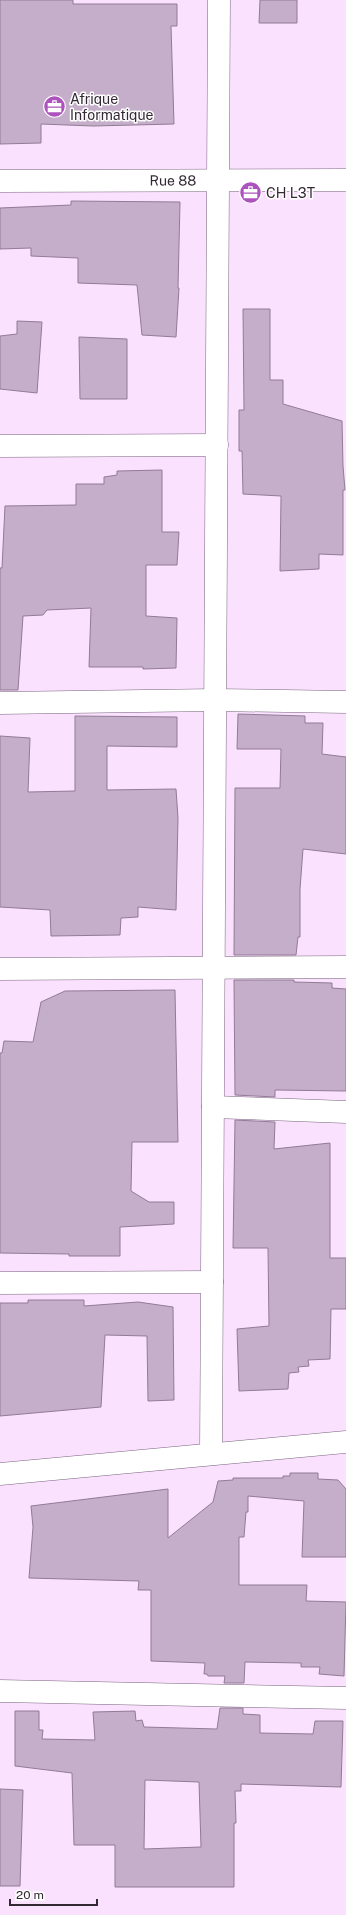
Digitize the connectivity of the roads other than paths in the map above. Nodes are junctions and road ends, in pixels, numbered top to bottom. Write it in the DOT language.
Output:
graph roads {
  1 [pos="219,0"];
  2 [pos="218,179"];
  3 [pos="0,180"];
  4 [pos="346,180"];
  5 [pos="217,445"];
  6 [pos="0,446"];
  7 [pos="215,700"];
  8 [pos="346,702"];
  9 [pos="0,703"];
  10 [pos="346,967"];
  11 [pos="214,968"];
  12 [pos="0,969"];
  13 [pos="213,1107"];
  14 [pos="346,1112"];
  15 [pos="212,1282"];
  16 [pos="0,1283"];
  17 [pos="346,1442"];
  18 [pos="211,1454"];
  19 [pos="0,1474"];
  20 [pos="0,1691"];
  21 [pos="346,1698"];
  1 -- 2 [label="street"];
  2 -- 3 [label="street, Rue 88"];
  2 -- 4 [label="street, Rue 88"];
  2 -- 5 [label="street"];
  5 -- 6 [label="street"];
  5 -- 7 [label="street"];
  7 -- 8 [label="street"];
  7 -- 9 [label="street"];
  7 -- 11 [label="street"];
  10 -- 11 [label="street"];
  11 -- 12 [label="street"];
  11 -- 13 [label="street"];
  13 -- 14 [label="street"];
  13 -- 15 [label="street"];
  15 -- 16 [label="street"];
  15 -- 18 [label="street"];
  17 -- 18 [label="street"];
  18 -- 19 [label="street"];
  20 -- 21 [label="street"];
}
